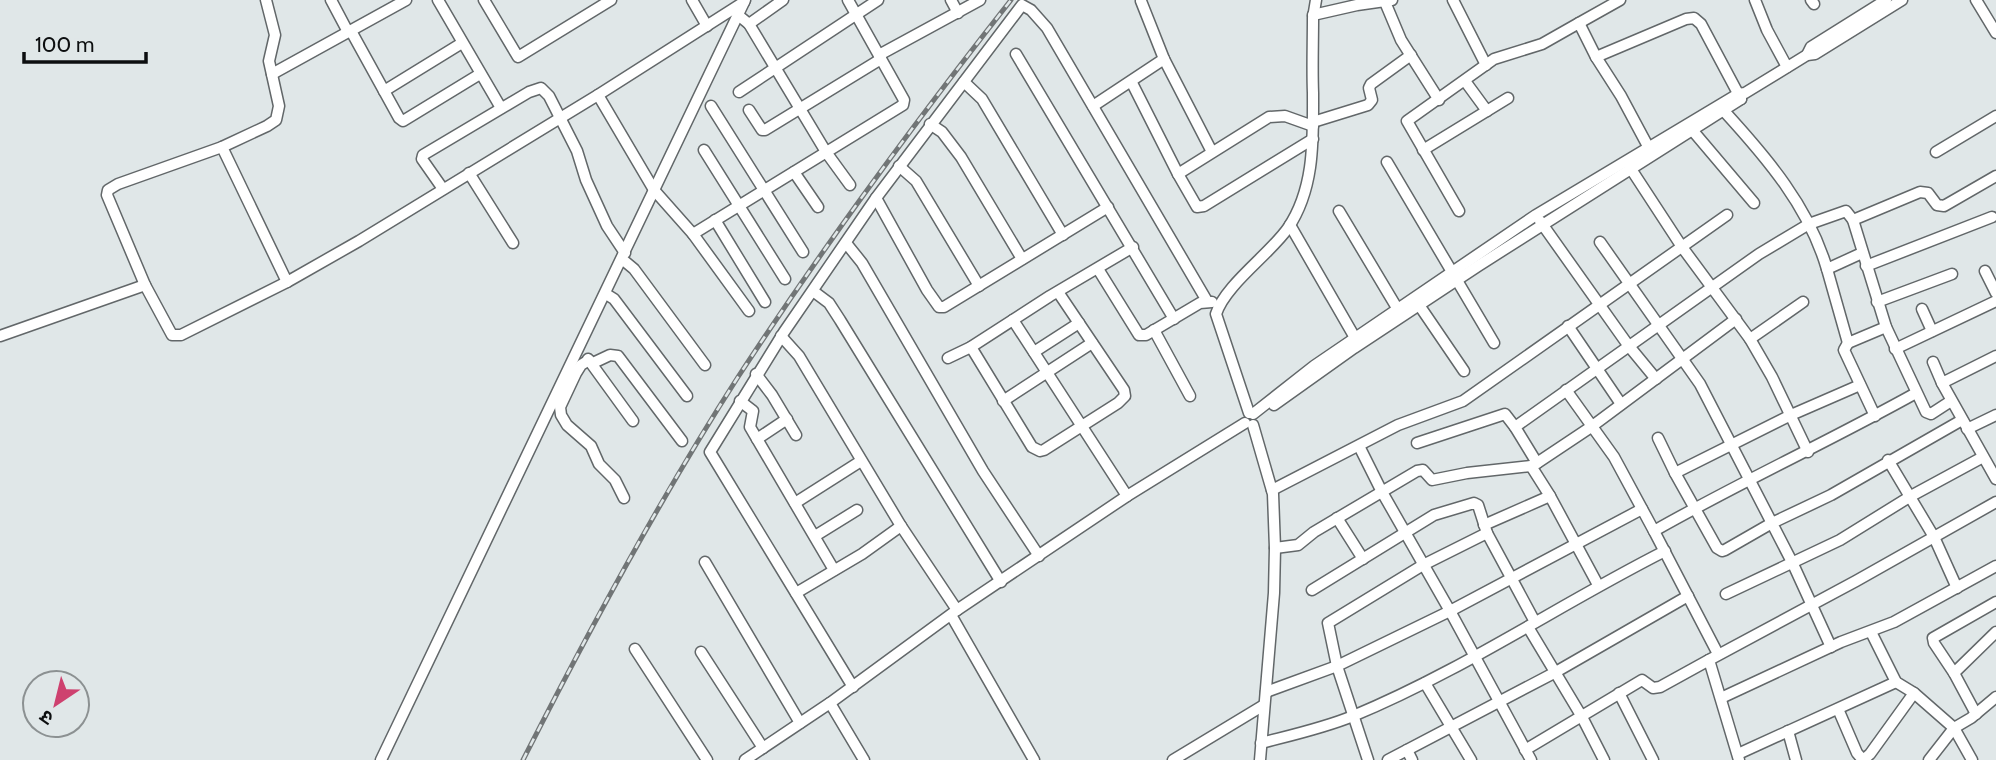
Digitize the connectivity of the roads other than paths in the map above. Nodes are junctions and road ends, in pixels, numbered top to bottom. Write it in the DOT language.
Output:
graph roads {
  1 [pos="266,0"];
  2 [pos="331,0"];
  3 [pos="406,0"];
  4 [pos="439,0"];
  5 [pos="484,0"];
  6 [pos="611,0"];
  7 [pos="692,0"];
  8 [pos="783,0"];
  9 [pos="848,0"];
  10 [pos="878,0"];
  11 [pos="951,0"];
  12 [pos="980,0"];
  13 [pos="1316,0"];
  14 [pos="1454,0"];
  15 [pos="1620,0"];
  16 [pos="1755,0"];
  17 [pos="1902,0"];
  18 [pos="1976,0"];
  19 [pos="1141,1"];
  20 [pos="1389,1"];
  21 [pos="1889,2"];
  22 [pos="741,11"];
  23 [pos="855,13"];
  24 [pos="958,13"];
  25 [pos="1313,15"];
  26 [pos="1579,23"];
  27 [pos="706,26"];
  28 [pos="350,32"];
  29 [pos="1996,33"];
  30 [pos="462,43"];
  31 [pos="1016,54"];
  32 [pos="1411,55"];
  33 [pos="880,57"];
  34 [pos="1596,57"];
  35 [pos="1164,59"];
  36 [pos="1486,65"];
  37 [pos="776,66"];
  38 [pos="1787,67"];
  39 [pos="272,74"];
  40 [pos="480,74"];
  41 [pos="1465,81"];
  42 [pos="964,82"];
  43 [pos="1132,83"];
  44 [pos="384,90"];
  45 [pos="739,92"];
  46 [pos="598,95"];
  47 [pos="1741,95"];
  48 [pos="1508,98"];
  49 [pos="1439,100"];
  50 [pos="712,106"];
  51 [pos="1093,106"];
  52 [pos="500,108"];
  53 [pos="800,108"];
  54 [pos="749,110"];
  55 [pos="1487,111"];
  56 [pos="1724,111"];
  57 [pos="1996,116"];
  58 [pos="558,117"];
  59 [pos="930,124"];
  60 [pos="1313,124"];
  61 [pos="1693,131"];
  62 [pos="1313,139"];
  63 [pos="222,147"];
  64 [pos="704,150"];
  65 [pos="1423,150"];
  66 [pos="1651,151"];
  67 [pos="826,152"];
  68 [pos="1212,152"];
  69 [pos="1936,152"];
  70 [pos="1387,162"];
  71 [pos="899,166"];
  72 [pos="1631,169"];
  73 [pos="794,172"];
  74 [pos="469,173"];
  75 [pos="1178,174"];
  76 [pos="1996,176"];
  77 [pos="850,185"];
  78 [pos="443,189"];
  79 [pos="763,190"];
  80 [pos="657,193"];
  81 [pos="876,198"];
  82 [pos="1754,203"];
  83 [pos="738,206"];
  84 [pos="818,207"];
  85 [pos="1108,207"];
  86 [pos="1339,211"];
  87 [pos="1459,211"];
  88 [pos="1536,215"];
  89 [pos="1727,215"];
  90 [pos="1992,217"];
  91 [pos="715,220"];
  92 [pos="1853,220"];
  93 [pos="1809,224"];
  94 [pos="1290,225"];
  95 [pos="1542,225"];
  96 [pos="693,234"];
  97 [pos="1063,235"];
  98 [pos="1600,242"];
  99 [pos="513,243"];
  100 [pos="846,243"];
  101 [pos="1133,247"];
  102 [pos="1682,247"];
  103 [pos="803,252"];
  104 [pos="1862,253"];
  105 [pos="625,259"];
  106 [pos="1023,259"];
  107 [pos="1476,262"];
  108 [pos="1866,266"];
  109 [pos="1098,269"];
  110 [pos="1827,269"];
  111 [pos="1985,271"];
  112 [pos="1952,274"];
  113 [pos="1456,276"];
  114 [pos="785,279"];
  115 [pos="287,282"];
  116 [pos="1629,283"];
  117 [pos="145,285"];
  118 [pos="979,286"];
  119 [pos="1711,288"];
  120 [pos="813,291"];
  121 [pos="1058,292"];
  122 [pos="1996,293"];
  123 [pos="609,296"];
  124 [pos="1208,301"];
  125 [pos="1996,301"];
  126 [pos="765,302"];
  127 [pos="1803,302"];
  128 [pos="1877,302"];
  129 [pos="1220,304"];
  130 [pos="1599,304"];
  131 [pos="1419,305"];
  132 [pos="1922,309"];
  133 [pos="749,311"];
  134 [pos="1400,313"];
  135 [pos="1174,318"];
  136 [pos="1736,319"];
  137 [pos="1013,320"];
  138 [pos="1079,323"];
  139 [pos="1658,325"];
  140 [pos="1568,326"];
  141 [pos="1886,327"];
  142 [pos="1154,330"];
  143 [pos="1932,331"];
  144 [pos="0,336"];
  145 [pos="781,336"];
  146 [pos="1750,339"];
  147 [pos="1357,341"];
  148 [pos="1092,343"];
  149 [pos="1494,343"];
  150 [pos="1848,343"];
  151 [pos="1628,345"];
  152 [pos="971,347"];
  153 [pos="1895,349"];
  154 [pos="1034,352"];
  155 [pos="585,356"];
  156 [pos="1996,356"];
  157 [pos="948,358"];
  158 [pos="1682,359"];
  159 [pos="1933,362"];
  160 [pos="705,365"];
  161 [pos="1596,368"];
  162 [pos="1464,371"];
  163 [pos="1047,372"];
  164 [pos="756,374"];
  165 [pos="1656,379"];
  166 [pos="1942,383"];
  167 [pos="1860,385"];
  168 [pos="1566,390"];
  169 [pos="1916,393"];
  170 [pos="687,396"];
  171 [pos="1190,396"];
  172 [pos="740,401"];
  173 [pos="1003,401"];
  174 [pos="1951,401"];
  175 [pos="1621,404"];
  176 [pos="1791,415"];
  177 [pos="1996,415"];
  178 [pos="1875,416"];
  179 [pos="1251,418"];
  180 [pos="786,419"];
  181 [pos="633,421"];
  182 [pos="1964,425"];
  183 [pos="1082,426"];
  184 [pos="1516,427"];
  185 [pos="1591,427"];
  186 [pos="796,435"];
  187 [pos="1658,438"];
  188 [pos="757,439"];
  189 [pos="682,441"];
  190 [pos="1417,443"];
  191 [pos="1733,444"];
  192 [pos="1359,446"];
  193 [pos="1808,452"];
  194 [pos="1983,457"];
  195 [pos="1888,460"];
  196 [pos="862,461"];
  197 [pos="1534,464"];
  198 [pos="1675,474"];
  199 [pos="1996,478"];
  200 [pos="1750,480"];
  201 [pos="1272,490"];
  202 [pos="1382,492"];
  203 [pos="1127,496"];
  204 [pos="1550,496"];
  205 [pos="1911,496"];
  206 [pos="624,498"];
  207 [pos="1996,502"];
  208 [pos="795,503"];
  209 [pos="1695,508"];
  210 [pos="1642,509"];
  211 [pos="857,510"];
  212 [pos="1337,518"];
  213 [pos="1772,523"];
  214 [pos="901,526"];
  215 [pos="1486,528"];
  216 [pos="1654,531"];
  217 [pos="1405,533"];
  218 [pos="815,536"];
  219 [pos="1934,537"];
  220 [pos="1576,544"];
  221 [pos="1275,548"];
  222 [pos="1665,551"];
  223 [pos="1039,556"];
  224 [pos="1363,559"];
  225 [pos="705,562"];
  226 [pos="1793,564"];
  227 [pos="1423,565"];
  228 [pos="1996,566"];
  229 [pos="834,570"];
  230 [pos="1510,578"];
  231 [pos="1001,582"];
  232 [pos="1598,585"];
  233 [pos="1957,588"];
  234 [pos="1312,590"];
  235 [pos="796,593"];
  236 [pos="1726,594"];
  237 [pos="1688,596"];
  238 [pos="1996,602"];
  239 [pos="1812,605"];
  240 [pos="1450,611"];
  241 [pos="954,613"];
  242 [pos="1531,624"];
  243 [pos="1871,632"];
  244 [pos="1996,632"];
  245 [pos="1831,647"];
  246 [pos="635,649"];
  247 [pos="701,652"];
  248 [pos="1475,657"];
  249 [pos="1713,657"];
  250 [pos="1337,666"];
  251 [pos="1554,673"];
  252 [pos="1954,673"];
  253 [pos="1425,682"];
  254 [pos="1896,682"];
  255 [pos="853,687"];
  256 [pos="1266,692"];
  257 [pos="1619,693"];
  258 [pos="1914,693"];
  259 [pos="1996,697"];
  260 [pos="1721,698"];
  261 [pos="830,703"];
  262 [pos="1499,703"];
  263 [pos="1264,705"];
  264 [pos="1838,709"];
  265 [pos="1976,715"];
  266 [pos="1352,717"];
  267 [pos="1582,717"];
  268 [pos="800,723"];
  269 [pos="1450,726"];
  270 [pos="1954,728"];
  271 [pos="1788,731"];
  272 [pos="1261,743"];
  273 [pos="763,748"];
  274 [pos="1406,750"];
  275 [pos="1525,750"];
  276 [pos="1738,757"];
  277 [pos="1868,759"];
  278 [pos="381,760"];
  279 [pos="707,760"];
  280 [pos="745,760"];
  281 [pos="864,760"];
  282 [pos="1034,760"];
  283 [pos="1173,760"];
  284 [pos="1260,760"];
  285 [pos="1368,760"];
  286 [pos="1388,760"];
  287 [pos="1412,760"];
  288 [pos="1471,760"];
  289 [pos="1531,760"];
  290 [pos="1604,760"];
  291 [pos="1653,760"];
  292 [pos="1796,760"];
  293 [pos="1929,760"];
  294 [pos="1972,760"];
  1 -- 39 [label="street"];
  2 -- 28 [label="street"];
  3 -- 28 [label="street"];
  4 -- 30 [label="street"];
  5 -- 6 [label="street"];
  7 -- 27 [label="street"];
  8 -- 22 [label="street"];
  9 -- 23 [label="street"];
  10 -- 23 [label="street"];
  11 -- 24 [label="street"];
  12 -- 24 [label="street"];
  13 -- 25 [label="street"];
  14 -- 36 [label="street"];
  15 -- 26 [label="street"];
  16 -- 38 [label="street"];
  17 -- 21 [label="street"];
  18 -- 29 [label="street"];
  19 -- 35 [label="street"];
  20 -- 25 [label="street"];
  20 -- 32 [label="street"];
  21 -- 38 [label="street"];
  22 -- 27 [label="street"];
  22 -- 37 [label="street"];
  22 -- 80 [label="street"];
  23 -- 33 [label="street"];
  23 -- 37 [label="street"];
  24 -- 33 [label="street"];
  25 -- 60 [label="street"];
  26 -- 34 [label="street"];
  26 -- 36 [label="street"];
  27 -- 46 [label="street"];
  28 -- 39 [label="street"];
  28 -- 44 [label="street"];
  30 -- 40 [label="street"];
  30 -- 44 [label="street"];
  31 -- 85 [label="street"];
  32 -- 49 [label="street"];
  32 -- 60 [label="street"];
  33 -- 53 [label="street"];
  33 -- 67 [label="street"];
  34 -- 47 [label="street"];
  34 -- 66 [label="street"];
  35 -- 43 [label="street"];
  35 -- 68 [label="street"];
  36 -- 41 [label="street"];
  37 -- 45 [label="street"];
  37 -- 53 [label="street"];
  38 -- 47 [label="street"];
  39 -- 63 [label="street"];
  40 -- 44 [label="street"];
  40 -- 52 [label="street"];
  41 -- 49 [label="street"];
  41 -- 55 [label="street"];
  42 -- 51 [label="street"];
  42 -- 59 [label="street"];
  42 -- 97 [label="street"];
  43 -- 51 [label="street"];
  43 -- 75 [label="street"];
  46 -- 58 [label="street"];
  46 -- 80 [label="street"];
  47 -- 56 [label="street"];
  47 -- 66 [label="street"];
  48 -- 55 [label="street"];
  49 -- 65 [label="street"];
  50 -- 79 [label="street"];
  51 -- 124 [label="street"];
  52 -- 58 [label="street"];
  52 -- 78 [label="street"];
  53 -- 54 [label="street"];
  53 -- 67 [label="street"];
  55 -- 65 [label="street"];
  56 -- 61 [label="street"];
  56 -- 93 [label="street"];
  57 -- 69 [label="street"];
  58 -- 74 [label="street"];
  58 -- 105 [label="street"];
  59 -- 71 [label="street"];
  59 -- 106 [label="street"];
  60 -- 62 [label="street"];
  60 -- 68 [label="street"];
  61 -- 66 [label="street"];
  61 -- 82 [label="street"];
  62 -- 75 [label="street"];
  62 -- 94 [label="street"];
  63 -- 115 [label="street"];
  63 -- 117 [label="street"];
  64 -- 83 [label="street"];
  65 -- 87 [label="street"];
  66 -- 72 [label="street"];
  66 -- 88 [label="street"];
  67 -- 73 [label="street"];
  67 -- 77 [label="street"];
  68 -- 75 [label="street"];
  70 -- 113 [label="street"];
  71 -- 81 [label="street"];
  71 -- 118 [label="street"];
  72 -- 95 [label="street"];
  72 -- 102 [label="street"];
  73 -- 79 [label="street"];
  73 -- 84 [label="street"];
  74 -- 78 [label="street"];
  74 -- 99 [label="street"];
  76 -- 92 [label="street"];
  78 -- 115 [label="street"];
  79 -- 83 [label="street"];
  79 -- 103 [label="street"];
  80 -- 96 [label="street"];
  80 -- 105 [label="street"];
  81 -- 100 [label="street"];
  81 -- 118 [label="street"];
  83 -- 91 [label="street"];
  83 -- 114 [label="street"];
  85 -- 97 [label="street"];
  85 -- 101 [label="street"];
  86 -- 134 [label="street"];
  88 -- 95 [label="street"];
  88 -- 107 [label="street"];
  89 -- 102 [label="street"];
  90 -- 108 [label="street"];
  91 -- 96 [label="street"];
  91 -- 126 [label="street"];
  92 -- 93 [label="street"];
  92 -- 104 [label="street"];
  93 -- 110 [label="street"];
  93 -- 119 [label="street"];
  94 -- 129 [label="street"];
  94 -- 147 [label="street"];
  95 -- 107 [label="street"];
  95 -- 130 [label="street"];
  96 -- 133 [label="street"];
  97 -- 106 [label="street"];
  98 -- 116 [label="street"];
  100 -- 120 [label="street"];
  100 -- 223 [label="street"];
  101 -- 109 [label="street"];
  101 -- 135 [label="street"];
  102 -- 116 [label="street"];
  102 -- 119 [label="street"];
  104 -- 108 [label="street"];
  104 -- 110 [label="street"];
  105 -- 123 [label="street"];
  105 -- 160 [label="street"];
  106 -- 118 [label="street"];
  107 -- 113 [label="street"];
  108 -- 128 [label="street"];
  109 -- 121 [label="street"];
  109 -- 142 [label="street"];
  110 -- 150 [label="street"];
  111 -- 122 [label="street"];
  112 -- 128 [label="street"];
  113 -- 131 [label="street"];
  113 -- 134 [label="street"];
  113 -- 149 [label="street"];
  115 -- 117 [label="street"];
  116 -- 130 [label="street"];
  116 -- 139 [label="street"];
  117 -- 144 [label="street"];
  119 -- 136 [label="street"];
  119 -- 139 [label="street"];
  120 -- 145 [label="street"];
  120 -- 231 [label="street"];
  121 -- 137 [label="street"];
  121 -- 138 [label="street"];
  123 -- 155 [label="street"];
  123 -- 170 [label="street"];
  124 -- 129 [label="street"];
  124 -- 135 [label="street"];
  125 -- 143 [label="street"];
  127 -- 146 [label="street"];
  128 -- 141 [label="street"];
  129 -- 179 [label="street"];
  130 -- 140 [label="street"];
  130 -- 151 [label="street"];
  131 -- 134 [label="street"];
  131 -- 162 [label="street"];
  132 -- 143 [label="street"];
  134 -- 147 [label="street"];
  135 -- 142 [label="street"];
  136 -- 146 [label="street"];
  136 -- 158 [label="street"];
  137 -- 152 [label="street"];
  137 -- 154 [label="street"];
  138 -- 148 [label="street"];
  138 -- 154 [label="street"];
  139 -- 151 [label="street"];
  139 -- 158 [label="street"];
  140 -- 161 [label="street"];
  140 -- 192 [label="street"];
  141 -- 150 [label="street"];
  141 -- 153 [label="street"];
  142 -- 171 [label="street"];
  143 -- 153 [label="street"];
  145 -- 164 [label="street"];
  145 -- 196 [label="street"];
  146 -- 176 [label="street"];
  147 -- 179 [label="street"];
  148 -- 163 [label="street"];
  148 -- 183 [label="street"];
  150 -- 167 [label="street"];
  151 -- 161 [label="street"];
  151 -- 165 [label="street"];
  152 -- 157 [label="street"];
  152 -- 173 [label="street"];
  153 -- 169 [label="street"];
  154 -- 163 [label="street"];
  155 -- 181 [label="street"];
  155 -- 189 [label="street"];
  155 -- 206 [label="street"];
  155 -- 278 [label="street"];
  156 -- 166 [label="street"];
  158 -- 165 [label="street"];
  158 -- 191 [label="street"];
  159 -- 166 [label="street"];
  161 -- 168 [label="street"];
  161 -- 175 [label="street"];
  163 -- 173 [label="street"];
  163 -- 183 [label="street"];
  164 -- 172 [label="street"];
  164 -- 180 [label="street"];
  165 -- 175 [label="street"];
  166 -- 174 [label="street"];
  167 -- 176 [label="street"];
  167 -- 178 [label="street"];
  168 -- 184 [label="street"];
  168 -- 185 [label="street"];
  169 -- 174 [label="street"];
  169 -- 178 [label="street"];
  172 -- 188 [label="street"];
  172 -- 235 [label="street"];
  173 -- 183 [label="street"];
  174 -- 182 [label="street"];
  175 -- 185 [label="street"];
  176 -- 191 [label="street"];
  176 -- 193 [label="street"];
  177 -- 182 [label="street"];
  178 -- 193 [label="street"];
  179 -- 201 [label="street"];
  179 -- 203 [label="street"];
  180 -- 186 [label="street"];
  180 -- 188 [label="street"];
  182 -- 194 [label="street"];
  182 -- 195 [label="street"];
  183 -- 203 [label="street"];
  184 -- 190 [label="street"];
  184 -- 197 [label="street"];
  185 -- 197 [label="street"];
  185 -- 210 [label="street"];
  187 -- 198 [label="street"];
  188 -- 208 [label="street"];
  191 -- 198 [label="street"];
  191 -- 200 [label="street"];
  192 -- 201 [label="street"];
  192 -- 202 [label="street"];
  193 -- 200 [label="street"];
  194 -- 199 [label="street"];
  194 -- 205 [label="street"];
  195 -- 205 [label="street"];
  195 -- 213 [label="street"];
  196 -- 208 [label="street"];
  196 -- 214 [label="street"];
  197 -- 202 [label="street"];
  197 -- 204 [label="street"];
  198 -- 209 [label="street"];
  200 -- 209 [label="street"];
  200 -- 213 [label="street"];
  201 -- 221 [label="street"];
  202 -- 212 [label="street"];
  202 -- 217 [label="street"];
  203 -- 223 [label="street"];
  204 -- 215 [label="street"];
  204 -- 220 [label="street"];
  205 -- 219 [label="street"];
  205 -- 226 [label="street"];
  207 -- 219 [label="street"];
  208 -- 218 [label="street"];
  209 -- 213 [label="street"];
  209 -- 216 [label="street"];
  210 -- 216 [label="street"];
  210 -- 220 [label="street"];
  211 -- 218 [label="street"];
  212 -- 221 [label="street"];
  212 -- 224 [label="street"];
  213 -- 226 [label="street"];
  214 -- 229 [label="street"];
  214 -- 241 [label="street"];
  215 -- 217 [label="street"];
  215 -- 227 [label="street"];
  215 -- 230 [label="street"];
  216 -- 222 [label="street"];
  217 -- 224 [label="street"];
  217 -- 227 [label="street"];
  218 -- 229 [label="street"];
  219 -- 233 [label="street"];
  219 -- 239 [label="street"];
  220 -- 230 [label="street"];
  220 -- 232 [label="street"];
  221 -- 256 [label="street"];
  222 -- 232 [label="street"];
  222 -- 237 [label="street"];
  223 -- 231 [label="street"];
  224 -- 234 [label="street"];
  225 -- 268 [label="street"];
  226 -- 236 [label="street"];
  226 -- 239 [label="street"];
  227 -- 240 [label="street"];
  227 -- 250 [label="street"];
  228 -- 233 [label="street"];
  229 -- 235 [label="street"];
  230 -- 240 [label="street"];
  230 -- 242 [label="street"];
  231 -- 241 [label="street"];
  232 -- 242 [label="street"];
  233 -- 243 [label="street"];
  235 -- 255 [label="street"];
  237 -- 249 [label="street"];
  237 -- 251 [label="street"];
  238 -- 252 [label="street"];
  239 -- 245 [label="street"];
  239 -- 249 [label="street"];
  240 -- 248 [label="street"];
  240 -- 250 [label="street"];
  241 -- 255 [label="street"];
  241 -- 282 [label="street"];
  242 -- 248 [label="street"];
  242 -- 251 [label="street"];
  243 -- 245 [label="street"];
  243 -- 254 [label="street"];
  244 -- 252 [label="street"];
  245 -- 260 [label="street"];
  246 -- 279 [label="street"];
  247 -- 273 [label="street"];
  248 -- 253 [label="street"];
  248 -- 262 [label="street"];
  249 -- 257 [label="street"];
  249 -- 260 [label="street"];
  250 -- 256 [label="street"];
  250 -- 266 [label="street"];
  251 -- 262 [label="street"];
  251 -- 267 [label="street"];
  252 -- 265 [label="street"];
  253 -- 266 [label="street"];
  253 -- 269 [label="street"];
  254 -- 258 [label="street"];
  254 -- 264 [label="street"];
  255 -- 261 [label="street"];
  256 -- 263 [label="street"];
  257 -- 267 [label="street"];
  257 -- 291 [label="street"];
  258 -- 270 [label="street"];
  258 -- 277 [label="street"];
  259 -- 265 [label="street"];
  260 -- 276 [label="street"];
  261 -- 268 [label="street"];
  261 -- 281 [label="street"];
  262 -- 269 [label="street"];
  262 -- 275 [label="street"];
  263 -- 272 [label="street"];
  263 -- 283 [label="street"];
  264 -- 271 [label="street"];
  264 -- 277 [label="street"];
  265 -- 270 [label="street"];
  266 -- 272 [label="street"];
  266 -- 285 [label="street"];
  267 -- 275 [label="street"];
  267 -- 290 [label="street"];
  268 -- 273 [label="street"];
  269 -- 274 [label="street"];
  269 -- 288 [label="street"];
  270 -- 293 [label="street"];
  270 -- 294 [label="street"];
  271 -- 276 [label="street"];
  271 -- 292 [label="street"];
  272 -- 284 [label="street"];
  273 -- 280 [label="street"];
  274 -- 286 [label="street"];
  274 -- 287 [label="street"];
  275 -- 289 [label="street"];
}
